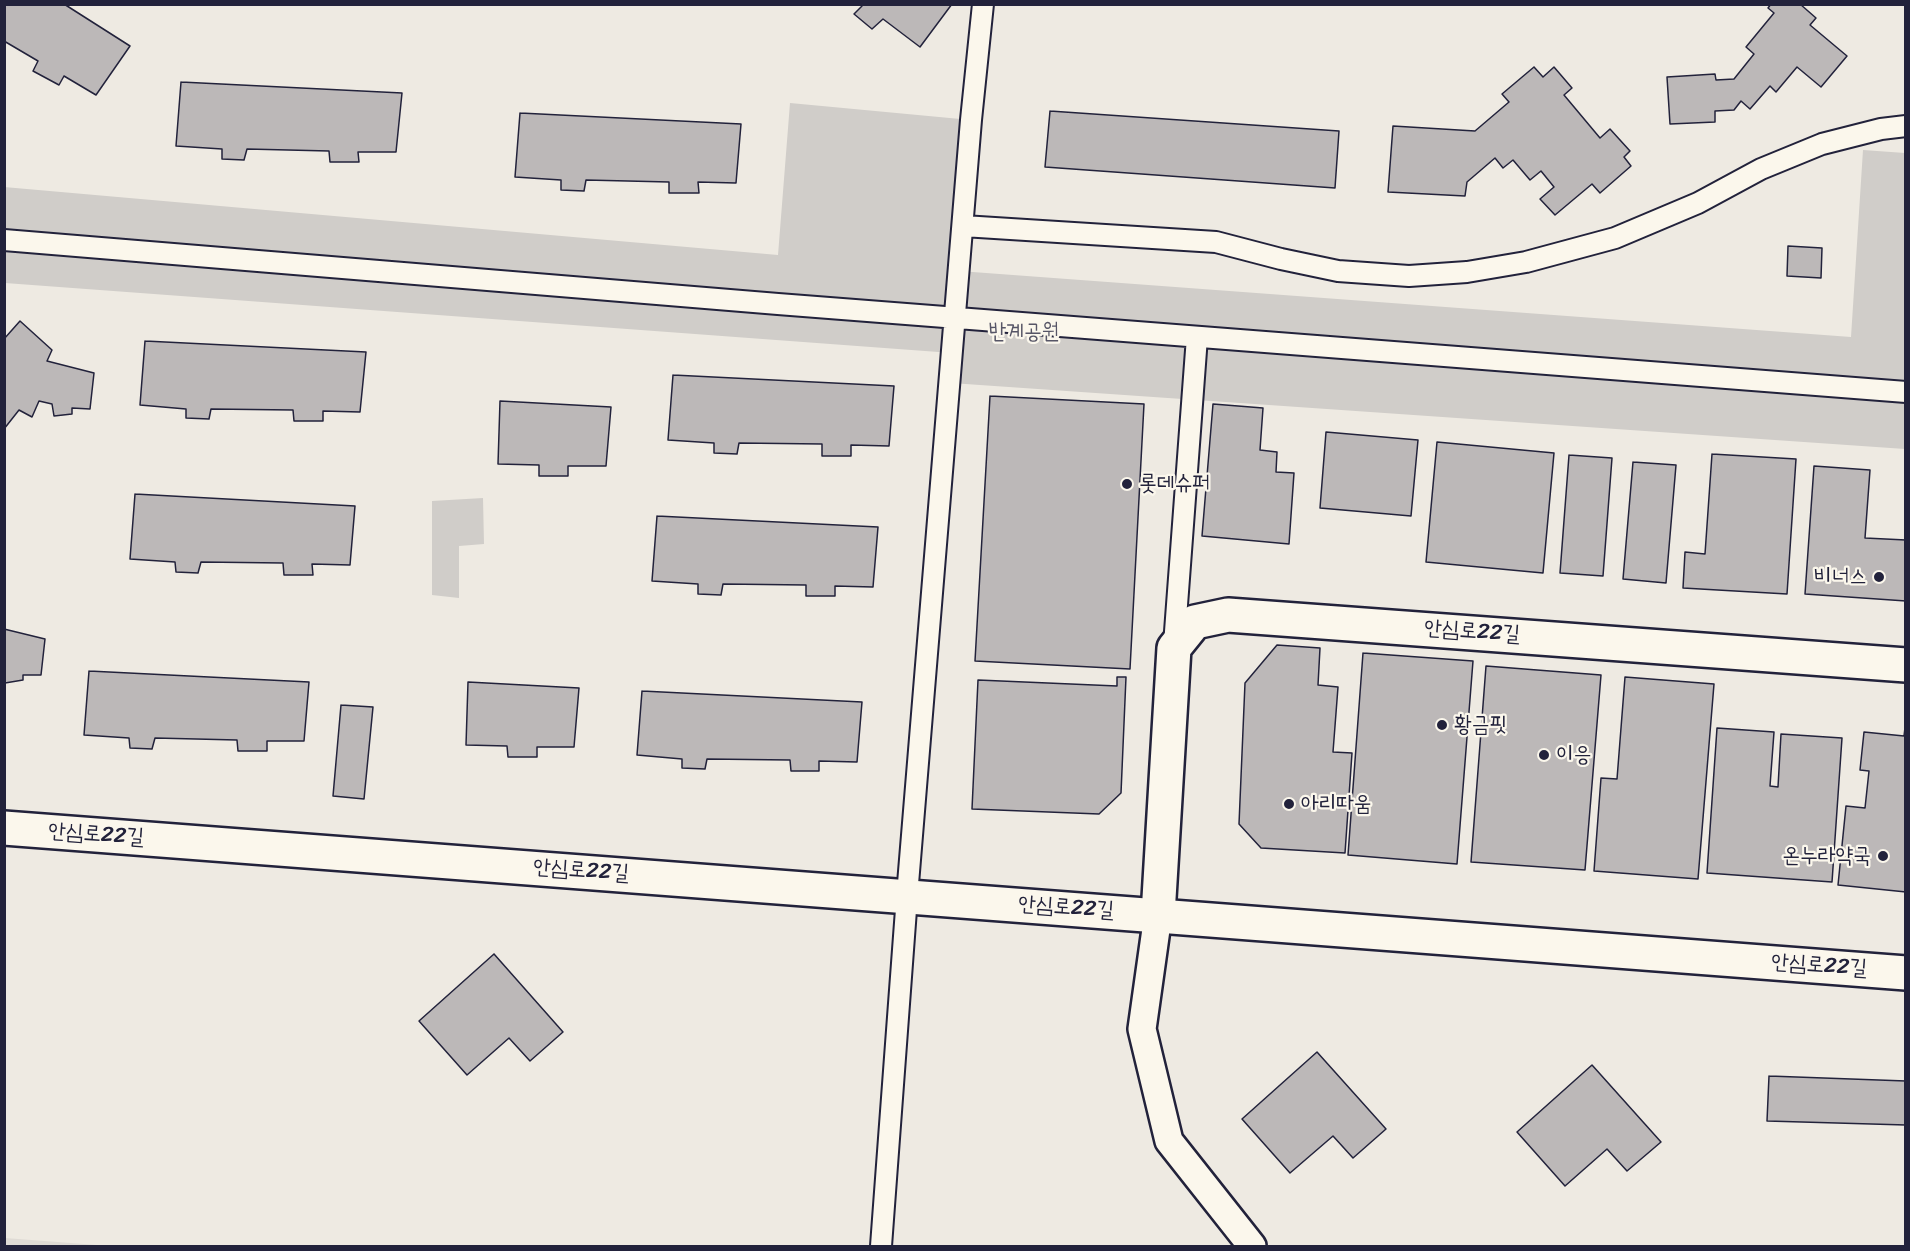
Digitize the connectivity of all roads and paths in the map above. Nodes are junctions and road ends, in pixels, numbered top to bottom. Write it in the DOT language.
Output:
graph roads {
  1 [pos="984,4"];
  2 [pos="1905,126"];
  3 [pos="963,226"];
  4 [pos="4,240"];
  5 [pos="1197,337"];
  6 [pos="1905,392"];
  7 [pos="1174,648"];
  8 [pos="1905,665"];
  9 [pos="4,828"];
  10 [pos="907,896"];
  11 [pos="1158,915"];
  12 [pos="1905,973"];
  13 [pos="881,1246"];
  14 [pos="1252,1246"];
  1 -- 3 [label="street"];
  2 -- 3 [label="street"];
  3 -- 10 [label="street"];
  4 -- 5 [label="street"];
  5 -- 6 [label="street"];
  5 -- 7 [label="street"];
  7 -- 8 [label="main road, 안심로22길"];
  7 -- 11 [label="main road"];
  9 -- 10 [label="main road, 안심로22길"];
  10 -- 11 [label="main road, 안심로22길"];
  10 -- 13 [label="street"];
  11 -- 12 [label="main road, 안심로22길"];
  11 -- 14 [label="street"];
}
